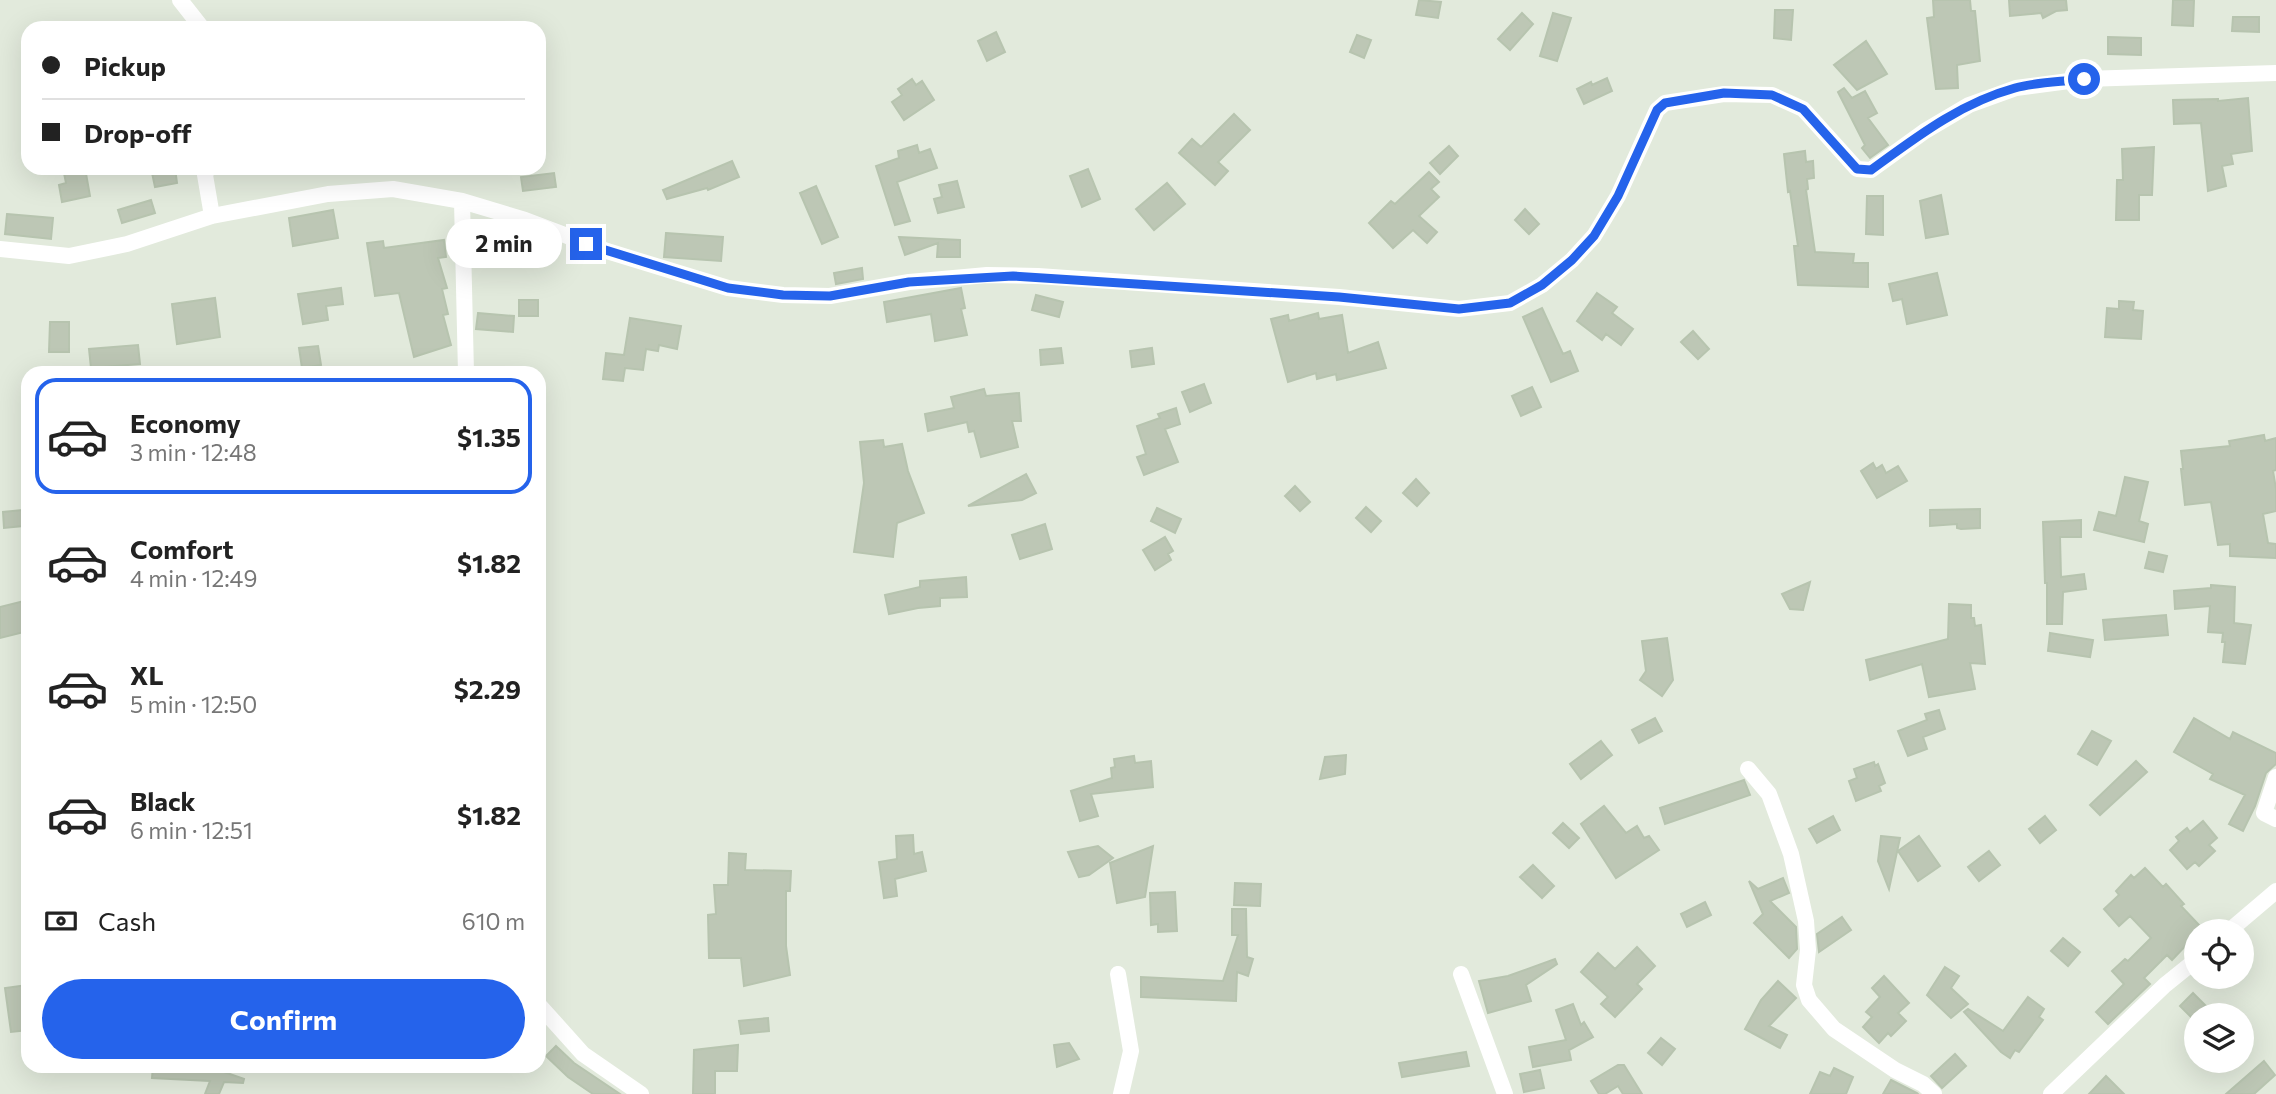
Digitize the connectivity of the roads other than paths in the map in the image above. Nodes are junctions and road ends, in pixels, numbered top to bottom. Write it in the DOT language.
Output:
graph roads {
  1 [pos="180,0"];
  2 [pos="196,21"];
  3 [pos="2276,73"];
  4 [pos="205,175"];
  5 [pos="462,201"];
  6 [pos="212,216"];
  7 [pos="0,249"];
  8 [pos="466,366"];
  9 [pos="1748,769"];
  10 [pos="2276,777"];
  11 [pos="2276,819"];
  12 [pos="2276,891"];
  13 [pos="2244,919"];
  14 [pos="2184,970"];
  15 [pos="1118,974"];
  16 [pos="1461,974"];
  17 [pos="546,1012"];
  18 [pos="641,1094"];
  19 [pos="1121,1094"];
  20 [pos="1506,1094"];
  21 [pos="1934,1094"];
  22 [pos="2051,1094"];
  1 -- 2 [label="street"];
  3 -- 5 [label="street"];
  4 -- 6 [label="street"];
  5 -- 6 [label="street"];
  5 -- 8 [label="street"];
  6 -- 7 [label="street"];
  9 -- 21 [label="street"];
  10 -- 11 [label="street"];
  12 -- 13 [label="street"];
  14 -- 22 [label="street"];
  15 -- 19 [label="street"];
  16 -- 20 [label="street"];
  17 -- 18 [label="street"];
}
